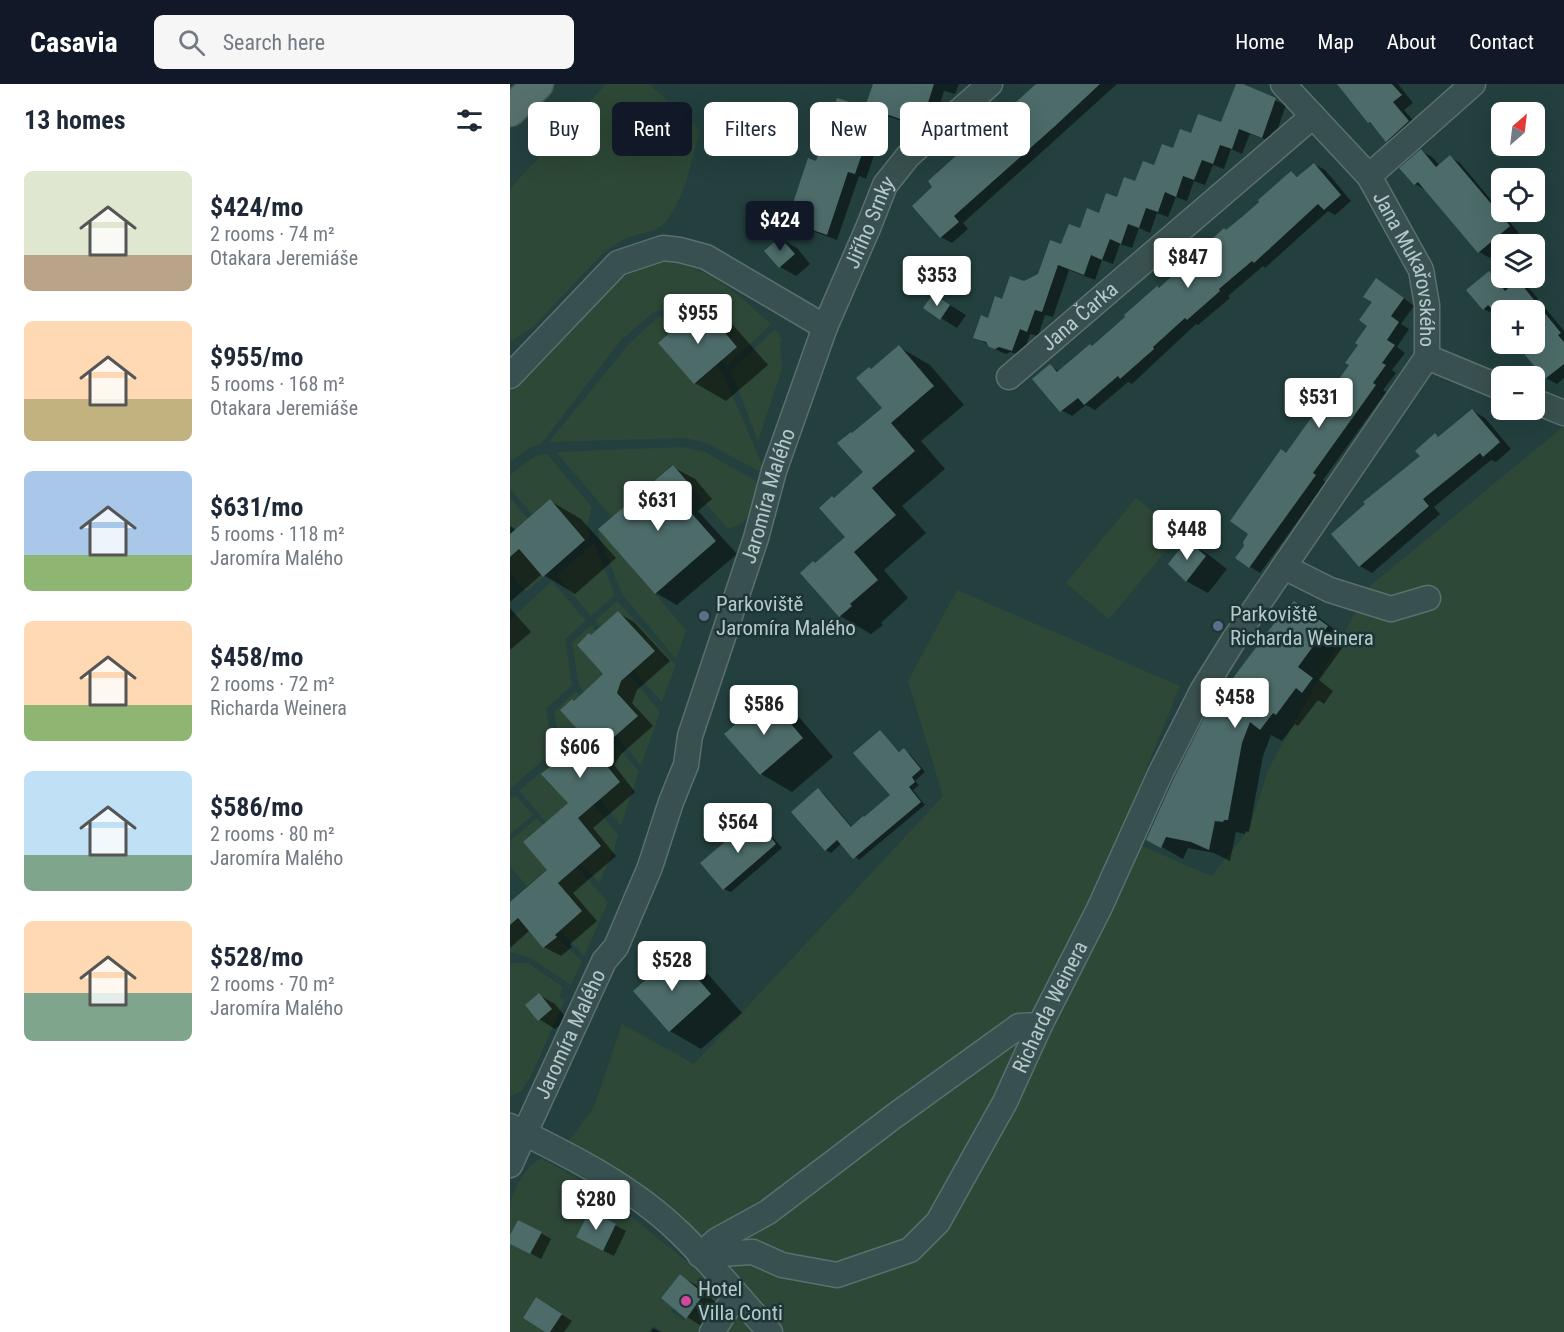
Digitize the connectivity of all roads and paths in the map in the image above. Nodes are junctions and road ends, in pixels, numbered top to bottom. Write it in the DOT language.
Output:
graph roads {
  1 [pos="538,84"];
  2 [pos="990,84"];
  3 [pos="1283,84"];
  4 [pos="1473,84"];
  5 [pos="510,111"];
  6 [pos="1313,116"];
  7 [pos="1369,176"];
  8 [pos="825,327"];
  9 [pos="1427,357"];
  10 [pos="510,376"];
  11 [pos="1010,377"];
  12 [pos="1491,383"];
  13 [pos="1545,405"];
  14 [pos="1564,413"];
  15 [pos="1284,567"];
  16 [pos="1428,598"];
  17 [pos="1040,1025"];
  18 [pos="517,1129"];
  19 [pos="510,1165"];
  20 [pos="700,1254"];
  21 [pos="736,1295"];
  22 [pos="712,1332"];
  23 [pos="770,1332"];
  1 -- 5 [label="main road"];
  2 -- 8 [label="street, Jiřího Srnky"];
  3 -- 6 [label="street, Jana Mukařovského"];
  4 -- 7 [label="street, Jana Mukařovského"];
  6 -- 7 [label="street, Jana Mukařovského"];
  6 -- 11 [label="street, Jana Čarka"];
  7 -- 9 [label="street, Jana Mukařovského"];
  8 -- 10 [label="street"];
  8 -- 18 [label="street, Jaromíra Malého"];
  9 -- 12 [label="street, Jana Mukařovského"];
  9 -- 15 [label="street, Richarda Weinera"];
  13 -- 14 [label="street"];
  15 -- 16 [label="street"];
  15 -- 17 [label="street, Richarda Weinera"];
  17 -- 20 [label="street"];
  17 -- 20 [label="street, Richarda Weinera"];
  18 -- 19 [label="street, Jaromíra Malého"];
  18 -- 20 [label="street"];
  20 -- 21 [label="street"];
  21 -- 22 [label="street"];
  21 -- 23 [label="street"];
}
